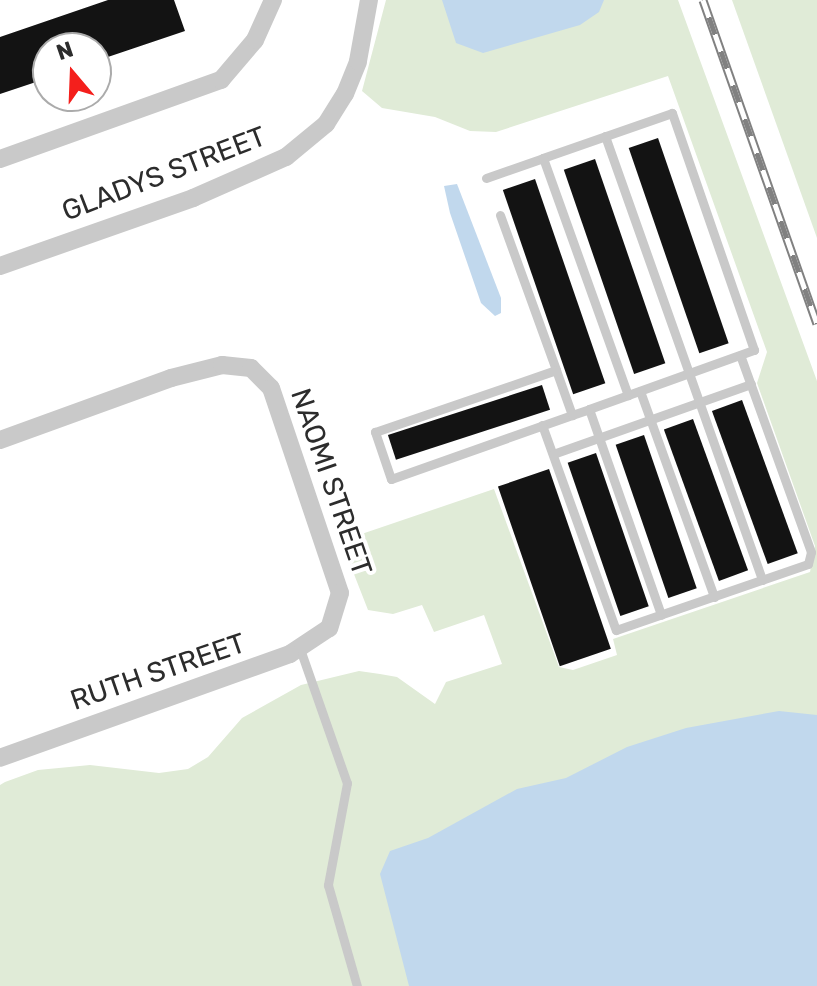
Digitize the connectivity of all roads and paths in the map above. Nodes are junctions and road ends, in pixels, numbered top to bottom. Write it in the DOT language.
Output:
graph roads {
  1 [pos="273,0"];
  2 [pos="369,0"];
  3 [pos="605,136"];
  4 [pos="543,158"];
  5 [pos="0,159"];
  6 [pos="486,178"];
  7 [pos="500,215"];
  8 [pos="0,266"];
  9 [pos="740,355"];
  10 [pos="556,370"];
  11 [pos="692,372"];
  12 [pos="751,384"];
  13 [pos="640,391"];
  14 [pos="628,395"];
  15 [pos="702,402"];
  16 [pos="589,409"];
  17 [pos="572,415"];
  18 [pos="650,420"];
  19 [pos="542,425"];
  20 [pos="599,438"];
  21 [pos="0,440"];
  22 [pos="553,454"];
  23 [pos="762,580"];
  24 [pos="714,597"];
  25 [pos="661,615"];
  26 [pos="329,628"];
  27 [pos="300,649"];
  28 [pos="0,758"];
  29 [pos="357,986"];
  1 -- 5 [label="street"];
  2 -- 8 [label="street, GLADYS STREET"];
  3 -- 4 [label="lane"];
  3 -- 9 [label="lane"];
  3 -- 11 [label="lane"];
  4 -- 6 [label="lane"];
  4 -- 14 [label="lane"];
  7 -- 10 [label="lane"];
  9 -- 11 [label="lane"];
  9 -- 12 [label="lane"];
  10 -- 17 [label="lane"];
  10 -- 19 [label="lane"];
  11 -- 13 [label="lane"];
  11 -- 15 [label="lane"];
  12 -- 15 [label="lane"];
  12 -- 23 [label="lane"];
  13 -- 14 [label="lane"];
  13 -- 18 [label="lane"];
  14 -- 16 [label="lane"];
  15 -- 18 [label="lane"];
  15 -- 23 [label="lane"];
  16 -- 17 [label="lane"];
  16 -- 20 [label="lane"];
  17 -- 19 [label="lane"];
  18 -- 20 [label="lane"];
  18 -- 24 [label="lane"];
  19 -- 22 [label="lane"];
  20 -- 22 [label="lane"];
  20 -- 25 [label="lane"];
  21 -- 26 [label="street, NAOMI STREET"];
  22 -- 25 [label="lane"];
  23 -- 24 [label="lane"];
  24 -- 25 [label="lane"];
  26 -- 27 [label="street, RUTH STREET"];
  27 -- 28 [label="street, RUTH STREET"];
  27 -- 29 [label="lane"];
}
